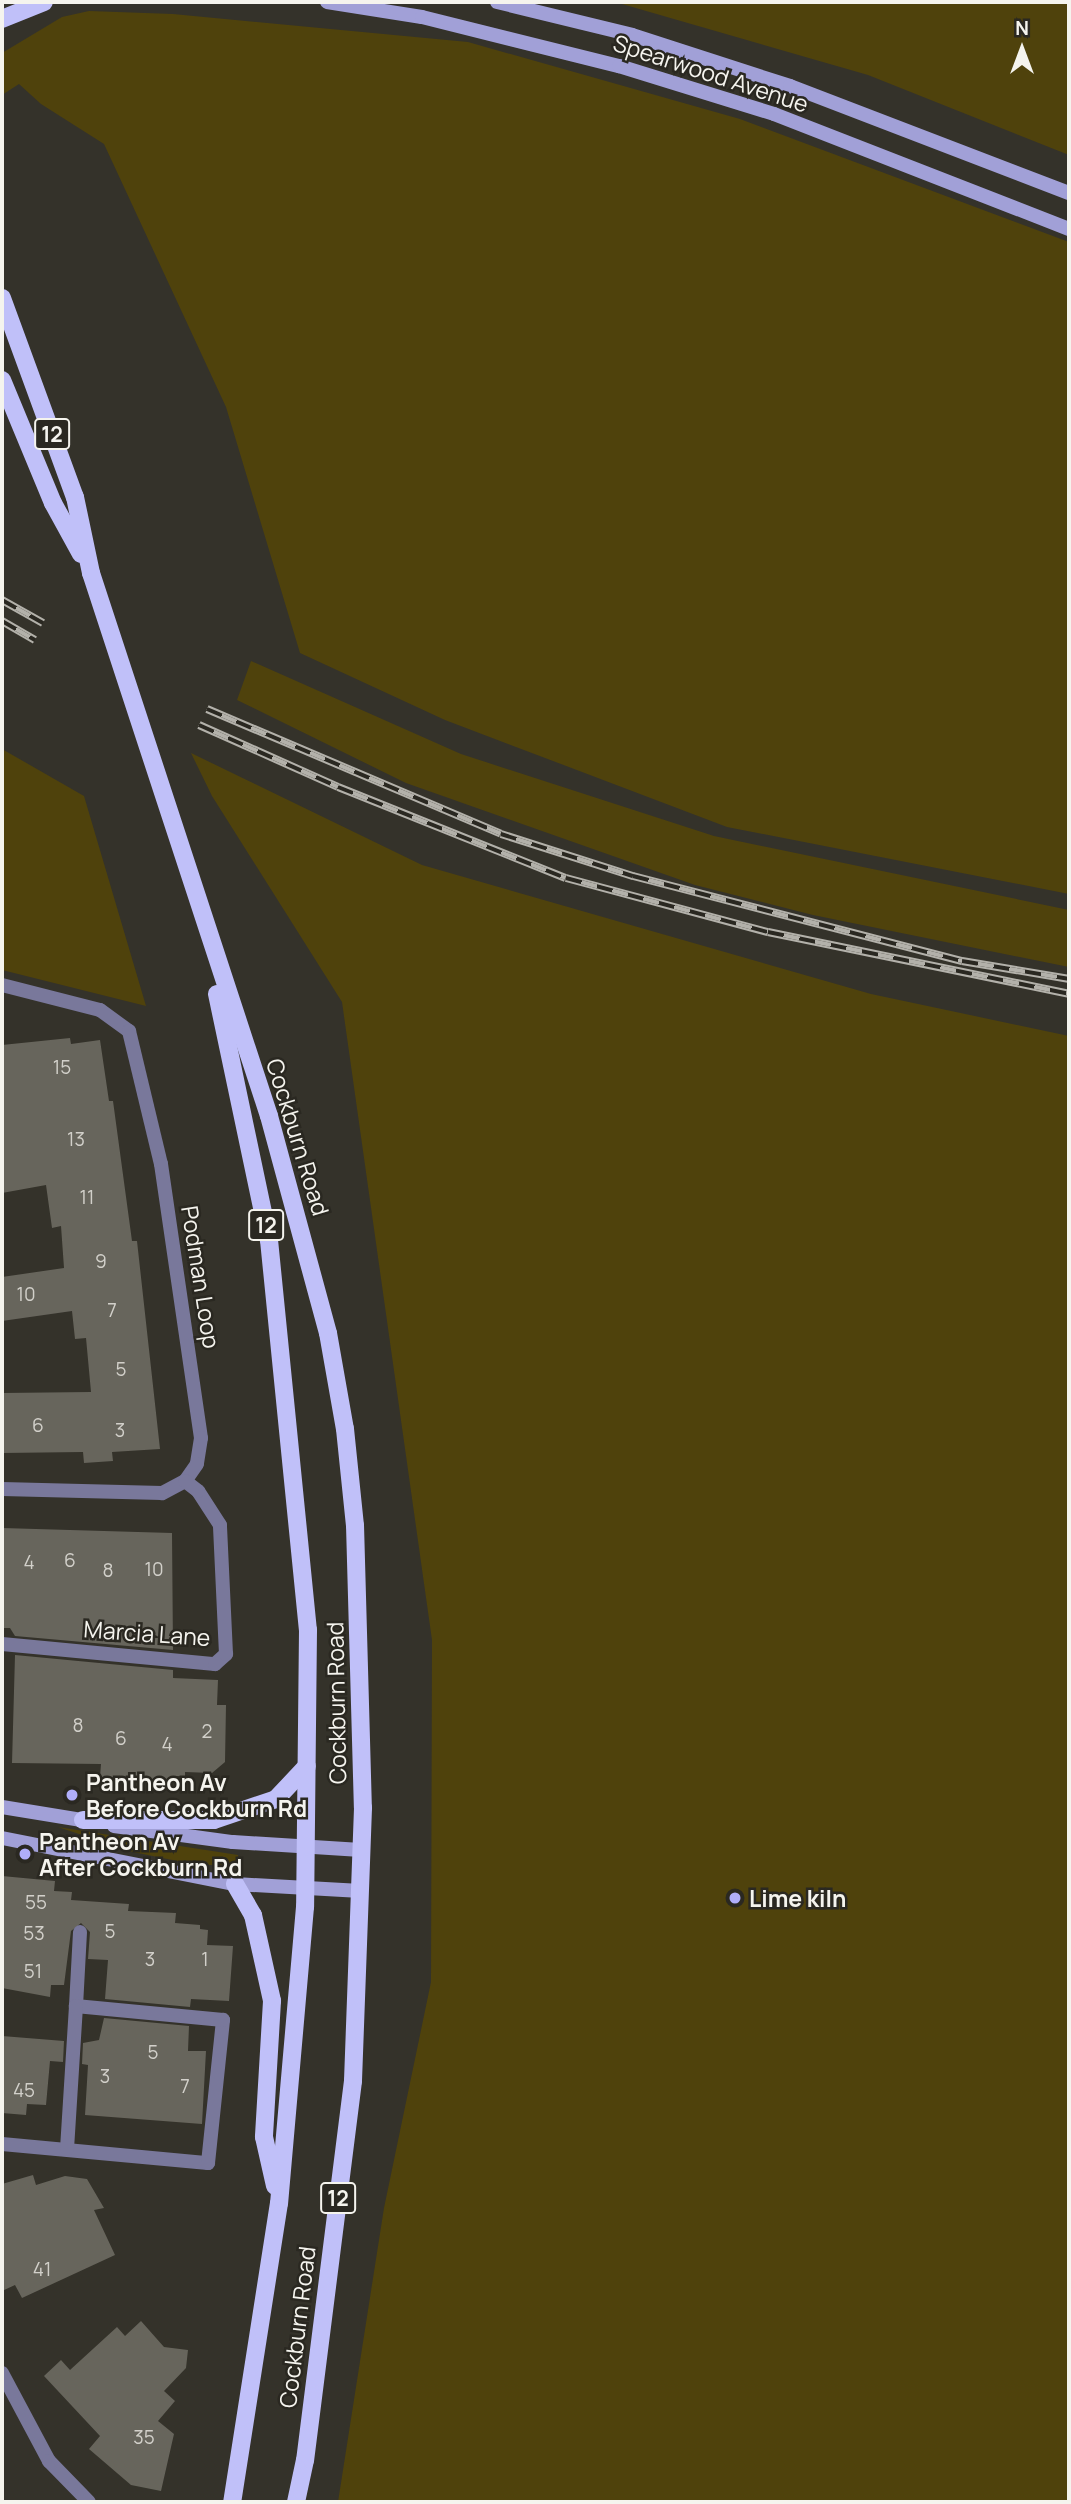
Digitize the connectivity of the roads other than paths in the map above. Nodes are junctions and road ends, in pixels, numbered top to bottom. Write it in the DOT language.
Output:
graph roads {
  1 [pos="44,2"];
  2 [pos="327,2"];
  3 [pos="497,2"];
  4 [pos="2,19"];
  5 [pos="1069,192"];
  6 [pos="1069,229"];
  7 [pos="2,298"];
  8 [pos="2,380"];
  9 [pos="91,573"];
  10 [pos="201,919"];
  11 [pos="2,985"];
  12 [pos="185,1481"];
  13 [pos="2,1489"];
  14 [pos="2,1644"];
  15 [pos="307,1766"];
  16 [pos="2,1807"];
  17 [pos="83,1820"];
  18 [pos="2,1838"];
  19 [pos="307,1846"];
  20 [pos="361,1850"];
  21 [pos="235,1884"];
  22 [pos="306,1887"];
  23 [pos="360,1891"];
  24 [pos="80,1932"];
  25 [pos="76,2006"];
  26 [pos="2,2144"];
  27 [pos="67,2149"];
  28 [pos="279,2203"];
  29 [pos="2,2373"];
  30 [pos="89,2502"];
  31 [pos="232,2502"];
  32 [pos="296,2502"];
  1 -- 4 [label="main road"];
  2 -- 6 [label="main road, Spearwood Avenue"];
  3 -- 5 [label="main road, Spearwood Avenue"];
  7 -- 9 [label="main road, Cockburn Road / 12"];
  8 -- 9 [label="main road, Cockburn Road / 12"];
  9 -- 10 [label="main road, Cockburn Road / 12"];
  10 -- 15 [label="main road, Cockburn Road / 12"];
  10 -- 20 [label="main road, Cockburn Road / 12"];
  11 -- 12 [label="street, Podman Loop"];
  12 -- 13 [label="street"];
  12 -- 14 [label="street, Marcia Lane"];
  15 -- 17 [label="main road"];
  15 -- 19 [label="main road, Cockburn Road / 12"];
  16 -- 17 [label="main road"];
  17 -- 19 [label="main road"];
  18 -- 21 [label="main road"];
  19 -- 20 [label="main road"];
  19 -- 22 [label="main road, Cockburn Road / 12"];
  20 -- 23 [label="main road, Cockburn Road / 12"];
  21 -- 22 [label="main road"];
  21 -- 28 [label="main road"];
  22 -- 23 [label="main road"];
  22 -- 28 [label="main road, Cockburn Road / 12"];
  23 -- 32 [label="main road, Cockburn Road / 12"];
  24 -- 25 [label="street"];
  25 -- 27 [label="street"];
  25 -- 27 [label="street"];
  26 -- 27 [label="street"];
  28 -- 31 [label="main road, Cockburn Road / 12"];
  29 -- 30 [label="street"];
}
